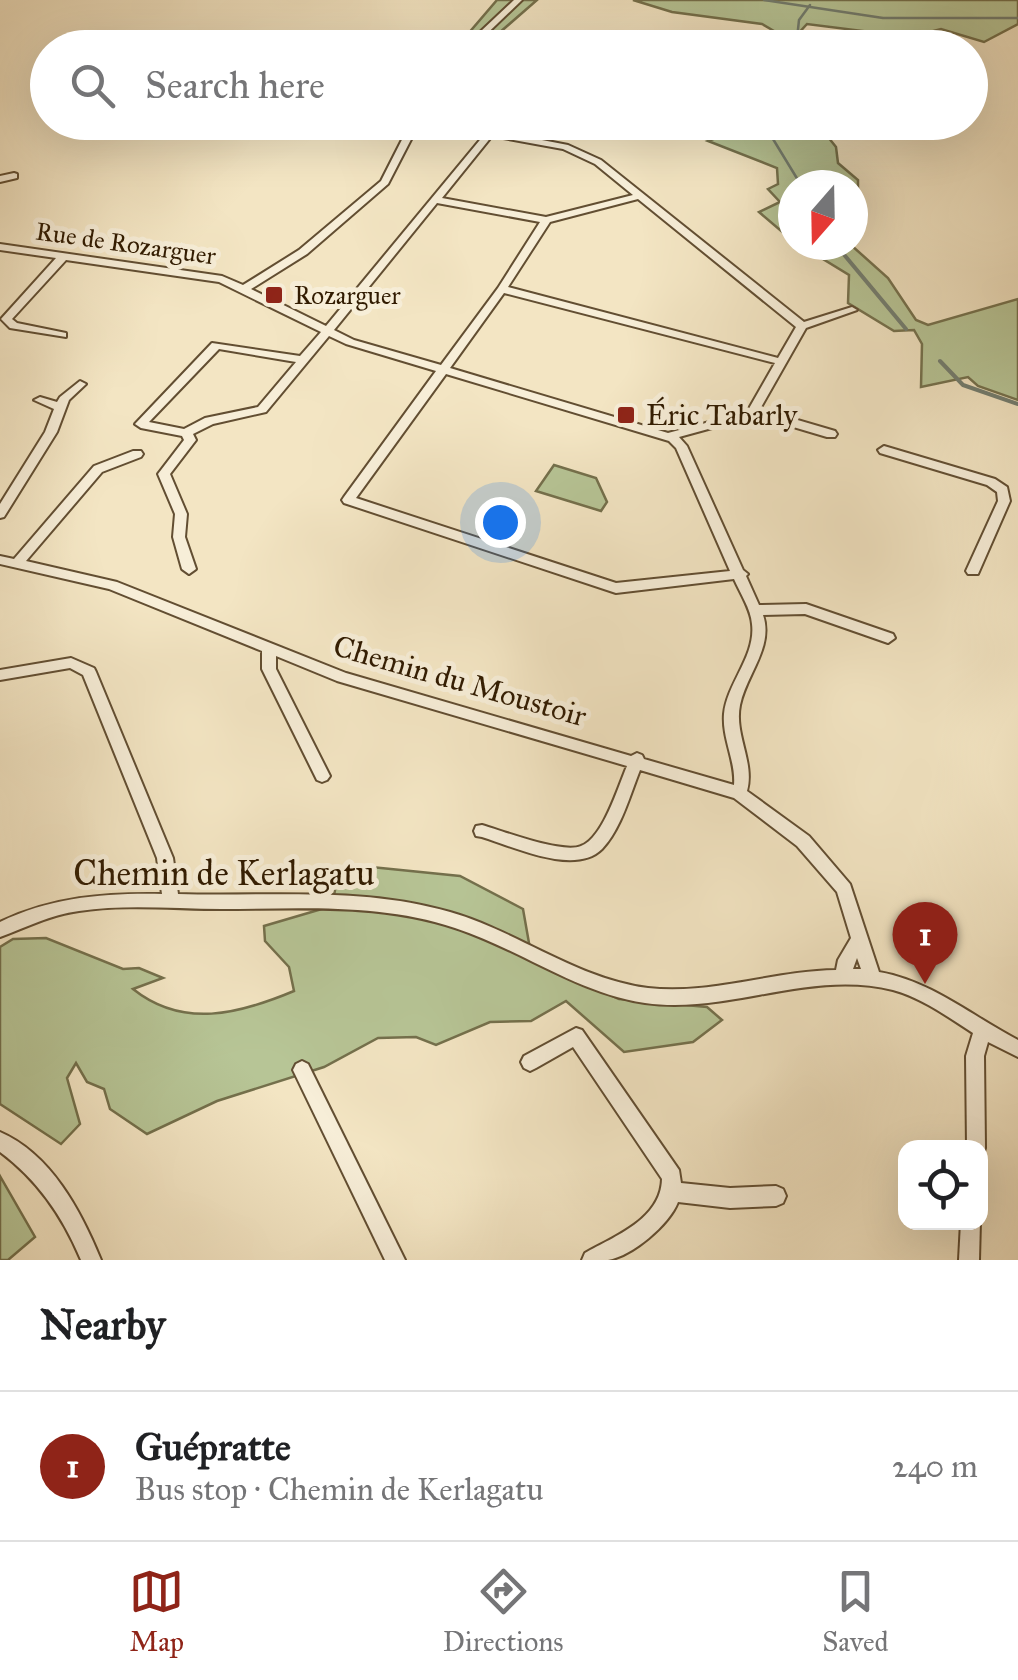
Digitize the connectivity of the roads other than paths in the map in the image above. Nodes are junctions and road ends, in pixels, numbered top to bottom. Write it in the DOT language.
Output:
graph roads {
  1 [pos="518,0"];
  2 [pos="487,30"];
  3 [pos="407,140"];
  4 [pos="485,140"];
  5 [pos="520,140"];
  6 [pos="14,176"];
  7 [pos="0,179"];
  8 [pos="639,196"];
  9 [pos="437,200"];
  10 [pos="546,220"];
  11 [pos="0,247"];
  12 [pos="64,256"];
  13 [pos="244,288"];
  14 [pos="502,289"];
  15 [pos="852,310"];
  16 [pos="802,326"];
  17 [pos="326,330"];
  18 [pos="62,334"];
  19 [pos="303,360"];
  20 [pos="782,362"];
  21 [pos="444,370"];
  22 [pos="80,384"];
  23 [pos="40,400"];
  24 [pos="60,407"];
  25 [pos="754,412"];
  26 [pos="186,434"];
  27 [pos="831,434"];
  28 [pos="670,436"];
  29 [pos="884,450"];
  30 [pos="137,454"];
  31 [pos="2,509"];
  32 [pos="0,560"];
  33 [pos="18,562"];
  34 [pos="189,570"];
  35 [pos="973,571"];
  36 [pos="741,574"];
  37 [pos="757,610"];
  38 [pos="888,638"];
  39 [pos="269,651"];
  40 [pos="0,676"];
  41 [pos="636,760"];
  42 [pos="322,776"];
  43 [pos="739,793"];
  44 [pos="482,831"];
  45 [pos="171,902"];
  46 [pos="0,930"];
  47 [pos="858,941"];
  48 [pos="845,976"];
  49 [pos="872,978"];
  50 [pos="983,1030"];
  51 [pos="1018,1048"];
  52 [pos="530,1062"];
  53 [pos="302,1070"];
  54 [pos="976,1140"];
  55 [pos="0,1141"];
  56 [pos="674,1192"];
  57 [pos="776,1196"];
  58 [pos="970,1230"];
  59 [pos="91,1260"];
  60 [pos="396,1260"];
  61 [pos="592,1260"];
  62 [pos="969,1260"];
  1 -- 2 [label="street"];
  3 -- 13 [label="street"];
  4 -- 9 [label="street"];
  5 -- 8 [label="street"];
  6 -- 7 [label="street"];
  8 -- 10 [label="street"];
  8 -- 16 [label="street"];
  9 -- 10 [label="street"];
  9 -- 17 [label="street"];
  10 -- 14 [label="street"];
  11 -- 12 [label="street, Rue de Rozarguer"];
  12 -- 13 [label="street, Rue de Rozarguer"];
  12 -- 18 [label="street"];
  13 -- 17 [label="street"];
  14 -- 20 [label="street"];
  14 -- 21 [label="street"];
  15 -- 16 [label="street"];
  16 -- 20 [label="street"];
  17 -- 19 [label="street"];
  17 -- 21 [label="street"];
  19 -- 26 [label="street"];
  19 -- 26 [label="street"];
  20 -- 25 [label="street"];
  21 -- 28 [label="street"];
  21 -- 36 [label="street"];
  22 -- 24 [label="street"];
  23 -- 24 [label="street"];
  24 -- 31 [label="street"];
  25 -- 27 [label="street"];
  25 -- 28 [label="street"];
  26 -- 34 [label="street"];
  28 -- 36 [label="street"];
  29 -- 35 [label="street"];
  30 -- 33 [label="street"];
  32 -- 33 [label="street, Chemin du Moustoir"];
  33 -- 39 [label="street, Chemin du Moustoir"];
  36 -- 37 [label="street"];
  37 -- 38 [label="street"];
  37 -- 43 [label="street"];
  39 -- 41 [label="street, Chemin du Moustoir"];
  39 -- 42 [label="street"];
  40 -- 45 [label="street"];
  41 -- 43 [label="street, Chemin du Moustoir"];
  41 -- 44 [label="street"];
  43 -- 47 [label="street, Chemin du Moustoir"];
  45 -- 46 [label="street, Chemin de Kerlagatu"];
  45 -- 48 [label="street, Chemin de Kerlagatu"];
  47 -- 48 [label="street"];
  47 -- 49 [label="street, Chemin du Moustoir"];
  48 -- 49 [label="street, Chemin de Kerlagatu"];
  49 -- 50 [label="street, Chemin de Kerlagatu"];
  50 -- 51 [label="street, Chemin de Kerlagatu"];
  50 -- 54 [label="street"];
  52 -- 56 [label="street"];
  53 -- 60 [label="street"];
  55 -- 59 [label="street"];
  56 -- 57 [label="street"];
  56 -- 61 [label="street"];
  58 -- 62 [label="street"];
}
